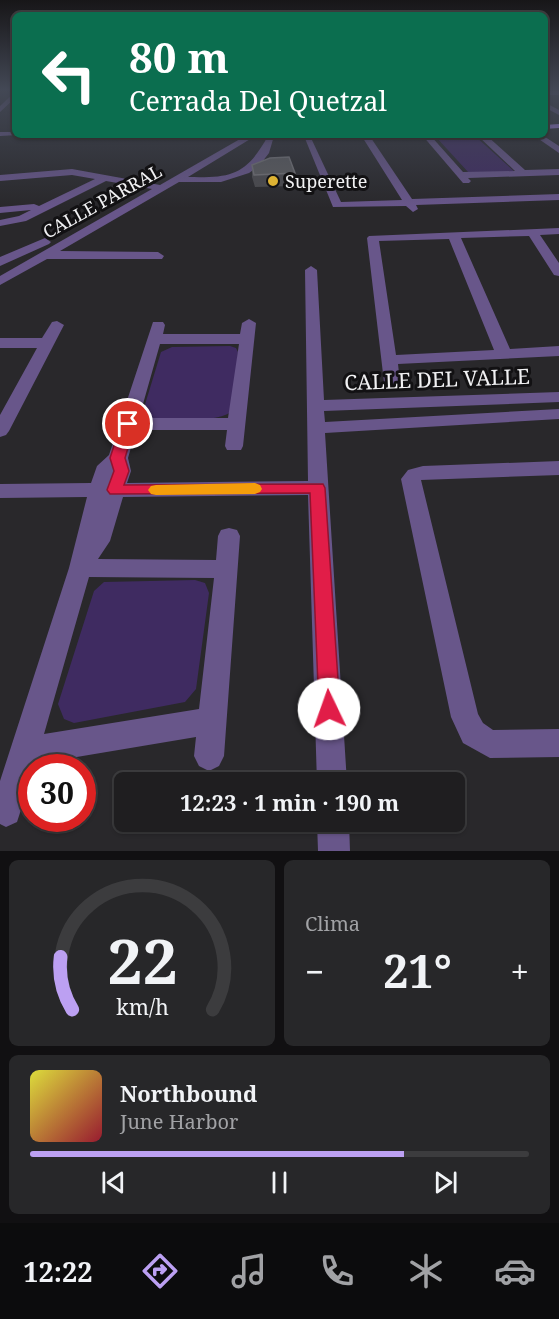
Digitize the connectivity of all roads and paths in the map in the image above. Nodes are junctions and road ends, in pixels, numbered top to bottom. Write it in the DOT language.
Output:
graph roads {
  1 [pos="242,138"];
  2 [pos="244,138"];
  3 [pos="272,138"];
  4 [pos="307,138"];
  5 [pos="367,138"];
  6 [pos="429,138"];
  7 [pos="484,138"];
  8 [pos="541,138"];
  9 [pos="228,149"];
  10 [pos="559,150"];
  11 [pos="255,153"];
  12 [pos="265,154"];
  13 [pos="202,157"];
  14 [pos="213,158"];
  15 [pos="196,168"];
  16 [pos="0,169"];
  17 [pos="72,172"];
  18 [pos="559,172"];
  19 [pos="523,173"];
  20 [pos="0,178"];
  21 [pos="99,179"];
  22 [pos="177,179"];
  23 [pos="200,180"];
  24 [pos="152,188"];
  25 [pos="559,197"];
  26 [pos="409,202"];
  27 [pos="48,206"];
  28 [pos="0,210"];
  29 [pos="416,213"];
  30 [pos="0,223"];
  31 [pos="559,231"];
  32 [pos="532,232"];
  33 [pos="453,234"];
  34 [pos="48,240"];
  35 [pos="63,244"];
  36 [pos="43,255"];
  37 [pos="0,262"];
  38 [pos="311,270"];
  39 [pos="559,272"];
  40 [pos="0,280"];
  41 [pos="57,325"];
  42 [pos="0,343"];
  43 [pos="48,343"];
  44 [pos="559,351"];
  45 [pos="504,354"];
  46 [pos="390,360"];
  47 [pos="392,382"];
  48 [pos="558,403"];
  49 [pos="316,406"];
  50 [pos="128,424"];
  51 [pos="237,424"];
  52 [pos="318,428"];
  53 [pos="0,430"];
  54 [pos="234,446"];
  55 [pos="558,470"];
  56 [pos="318,488"];
  57 [pos="107,490"];
  58 [pos="0,491"];
  59 [pos="229,536"];
  60 [pos="80,568"];
  61 [pos="225,569"];
  62 [pos="212,721"];
  63 [pos="559,743"];
  64 [pos="25,751"];
  65 [pos="209,756"];
  66 [pos="331,772"];
  67 [pos="6,811"];
  68 [pos="333,832"];
  69 [pos="334,851"];
  1 -- 13 [label="street, CALLE PARRAL"];
  2 -- 9 [label="street, CALLE PARRAL"];
  3 -- 4 [label="main road"];
  3 -- 12 [label="street"];
  4 -- 26 [label="street"];
  5 -- 26 [label="street"];
  6 -- 19 [label="street"];
  7 -- 19 [label="street"];
  8 -- 10 [label="street"];
  9 -- 14 [label="street, CALLE PARRAL"];
  9 -- 14 [label="street"];
  11 -- 12 [label="street"];
  12 -- 23 [label="street"];
  13 -- 14 [label="street"];
  13 -- 24 [label="street, CALLE PARRAL"];
  14 -- 15 [label="street, CALLE PARRAL"];
  15 -- 22 [label="street, CALLE PARRAL"];
  15 -- 23 [label="street"];
  16 -- 17 [label="street"];
  17 -- 20 [label="street"];
  17 -- 21 [label="street"];
  18 -- 19 [label="street"];
  21 -- 24 [label="street"];
  21 -- 27 [label="street"];
  22 -- 23 [label="street"];
  22 -- 24 [label="street, CALLE PARRAL"];
  24 -- 34 [label="street, CALLE PARRAL"];
  24 -- 35 [label="street, CALLE PARRAL"];
  25 -- 26 [label="street"];
  26 -- 29 [label="street"];
  27 -- 28 [label="street"];
  27 -- 30 [label="street"];
  31 -- 32 [label="street"];
  32 -- 33 [label="street"];
  32 -- 39 [label="street"];
  33 -- 45 [label="street"];
  33 -- 46 [label="street"];
  34 -- 35 [label="street"];
  34 -- 37 [label="street, CALLE PARRAL"];
  35 -- 36 [label="street, CALLE PARRAL"];
  35 -- 36 [label="street"];
  36 -- 40 [label="street, CALLE PARRAL"];
  38 -- 49 [label="street"];
  41 -- 43 [label="street"];
  42 -- 43 [label="street"];
  43 -- 53 [label="street"];
  44 -- 45 [label="street"];
  45 -- 46 [label="street"];
  46 -- 47 [label="street"];
  48 -- 49 [label="street, CALLE DEL VALLE"];
  48 -- 52 [label="street, CALLE DEL VALLE"];
  49 -- 52 [label="street"];
  50 -- 51 [label="street"];
  50 -- 51 [label="street"];
  50 -- 57 [label="street"];
  51 -- 54 [label="street"];
  52 -- 56 [label="street"];
  55 -- 63 [label="street"];
  56 -- 57 [label="street"];
  56 -- 66 [label="street"];
  57 -- 58 [label="street"];
  57 -- 60 [label="street"];
  59 -- 61 [label="street"];
  60 -- 61 [label="street"];
  60 -- 64 [label="street"];
  61 -- 62 [label="street"];
  62 -- 64 [label="street"];
  62 -- 65 [label="street"];
  64 -- 67 [label="street"];
  68 -- 69 [label="street"];
}
